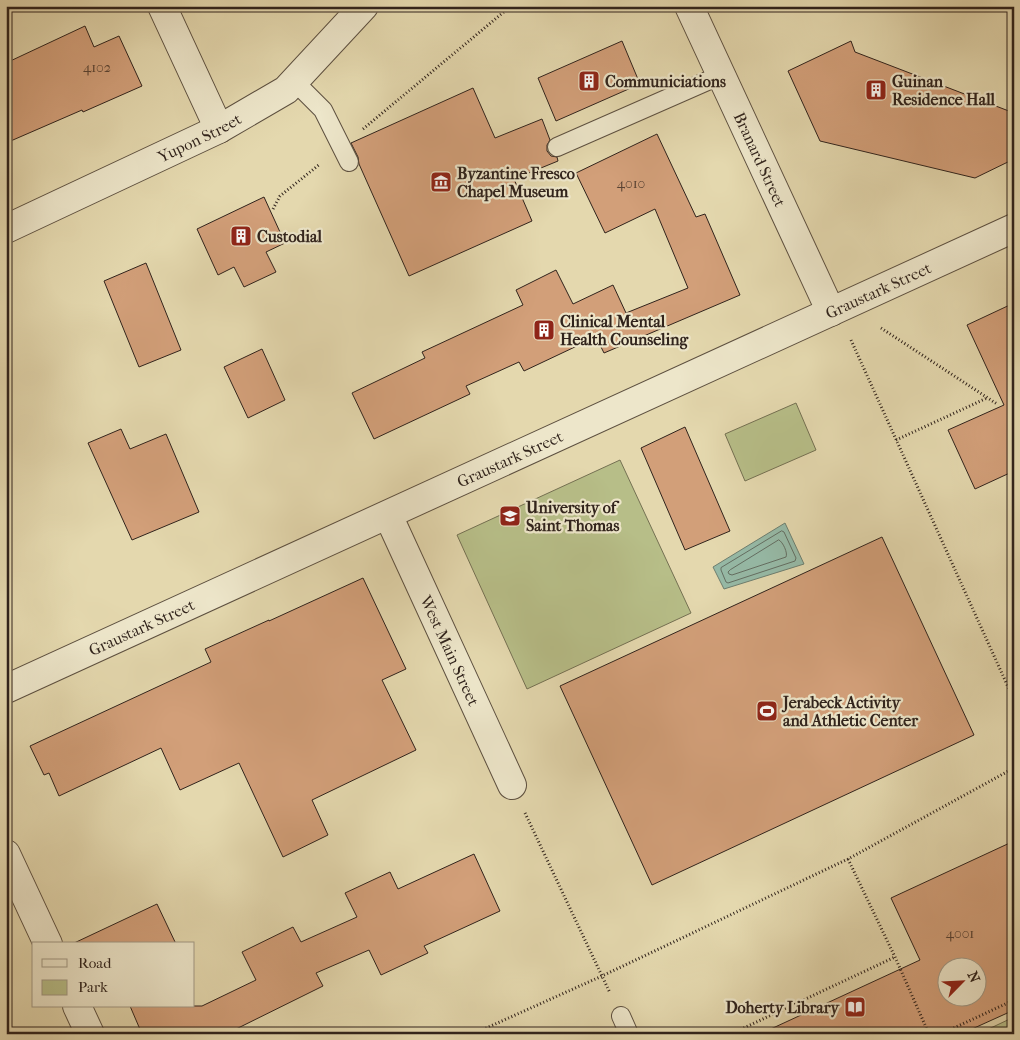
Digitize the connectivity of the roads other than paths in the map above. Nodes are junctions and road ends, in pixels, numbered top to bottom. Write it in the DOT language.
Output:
graph roads {
  1 [pos="162,6"];
  2 [pos="364,6"];
  3 [pos="689,6"];
  4 [pos="721,75"];
  5 [pos="294,81"];
  6 [pos="219,129"];
  7 [pos="556,147"];
  8 [pos="345,154"];
  9 [pos="1014,228"];
  10 [pos="6,229"];
  11 [pos="831,312"];
  12 [pos="388,515"];
  13 [pos="6,690"];
  14 [pos="512,785"];
  15 [pos="6,854"];
  16 [pos="47,942"];
  17 [pos="78,1008"];
  18 [pos="621,1016"];
  19 [pos="90,1034"];
  20 [pos="629,1034"];
  1 -- 6 [label="street"];
  2 -- 5 [label="street, Yupon Street"];
  3 -- 4 [label="street, Branard Street"];
  4 -- 7 [label="lane"];
  4 -- 11 [label="street, Branard Street"];
  5 -- 6 [label="street, Yupon Street"];
  5 -- 8 [label="lane"];
  6 -- 10 [label="street, Yupon Street"];
  9 -- 11 [label="street, Graustark Street"];
  11 -- 12 [label="street, Graustark Street"];
  12 -- 13 [label="street, Graustark Street"];
  12 -- 14 [label="street, West Main Street"];
  15 -- 16 [label="street"];
  17 -- 19 [label="street"];
  18 -- 20 [label="lane"];
}
